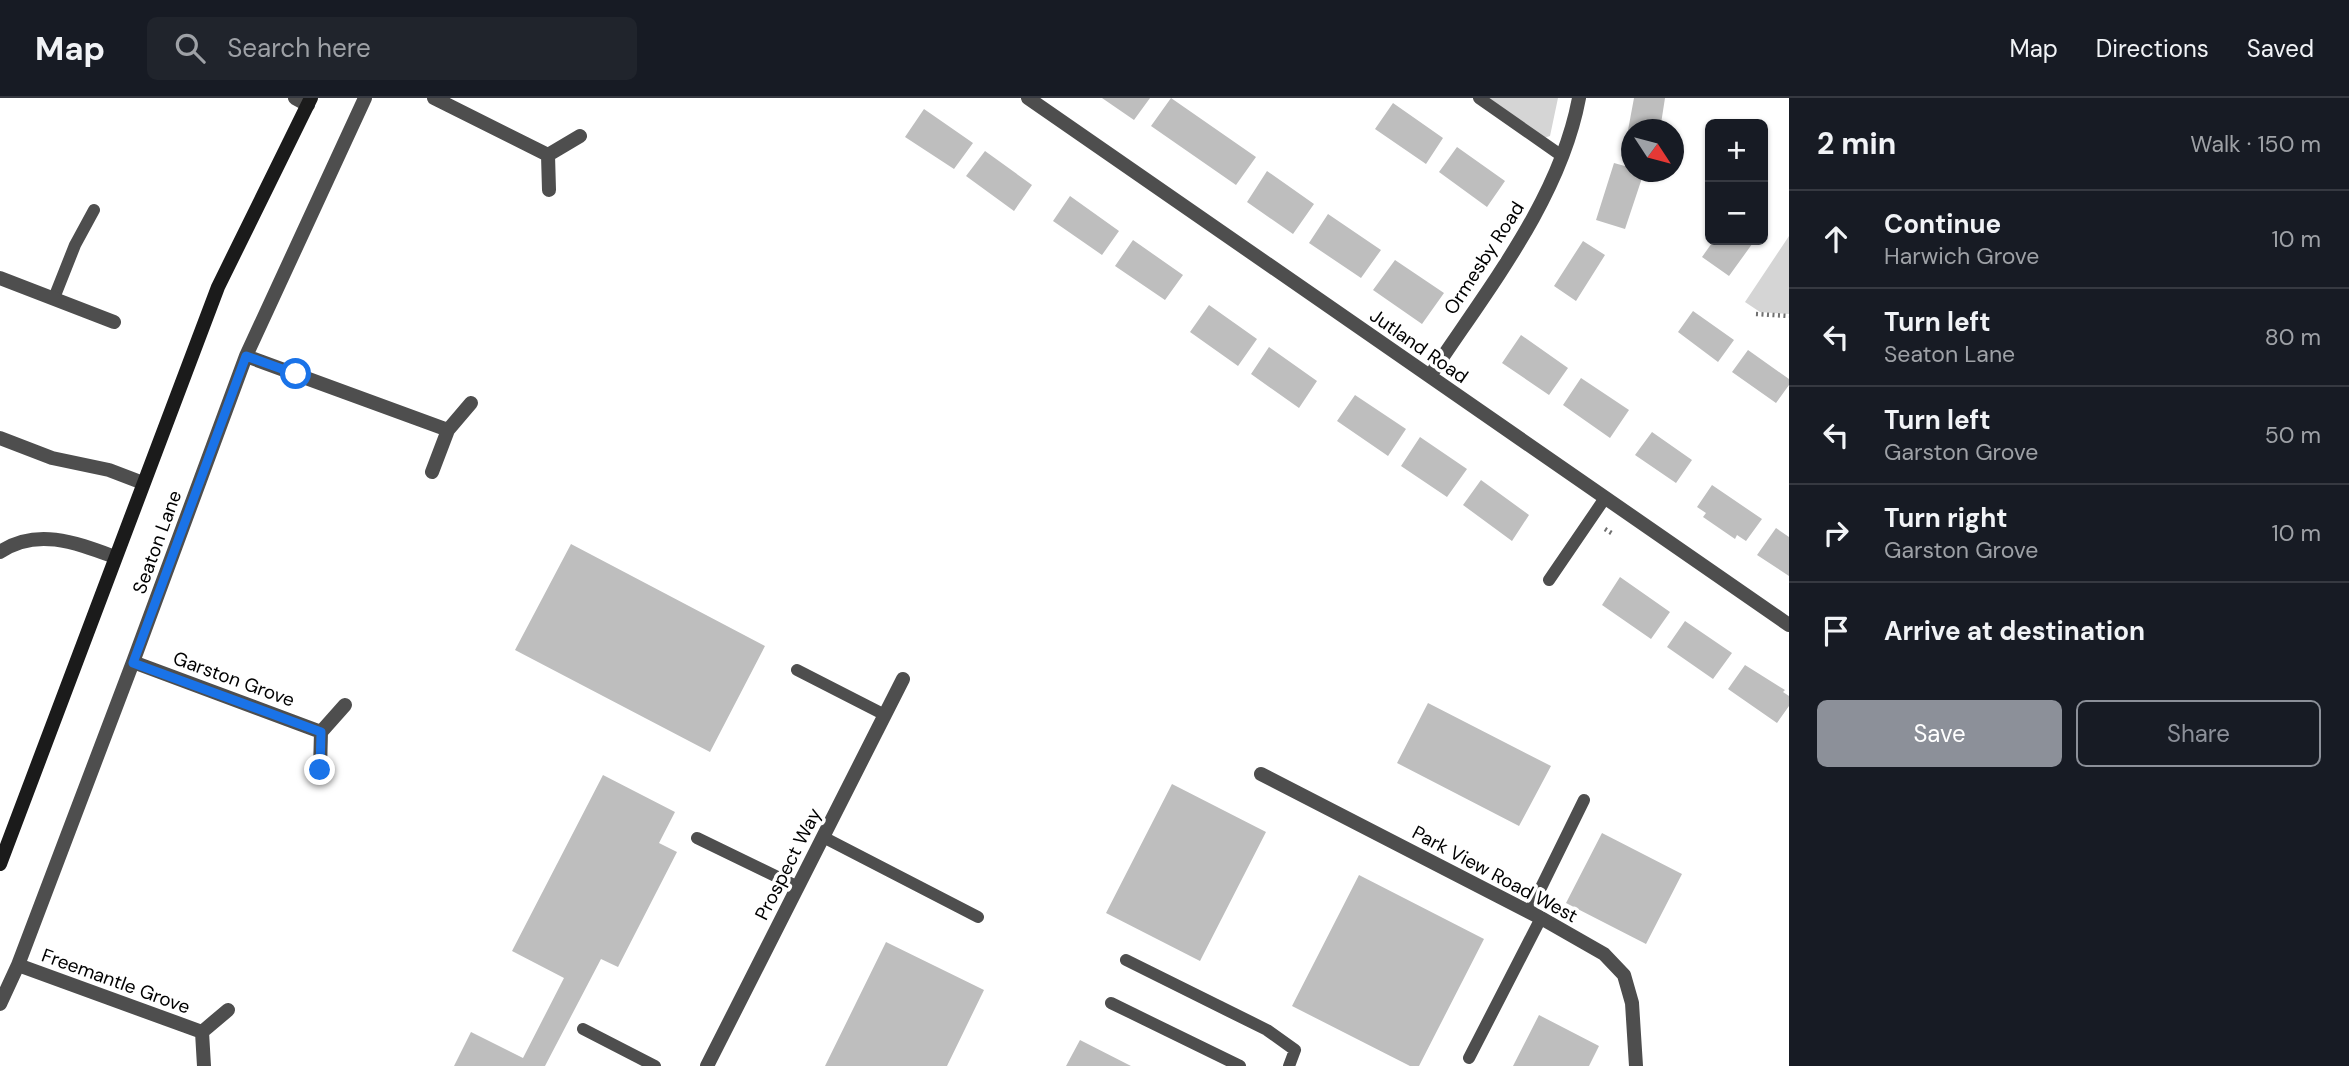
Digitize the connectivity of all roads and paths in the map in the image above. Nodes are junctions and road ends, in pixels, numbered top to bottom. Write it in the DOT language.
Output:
graph roads {
  1 [pos="365,98"];
  2 [pos="434,98"];
  3 [pos="1028,98"];
  4 [pos="1479,98"];
  5 [pos="1579,98"];
  6 [pos="305,100"];
  7 [pos="579,136"];
  8 [pos="548,155"];
  9 [pos="1562,156"];
  10 [pos="549,190"];
  11 [pos="94,210"];
  12 [pos="0,278"];
  13 [pos="54,298"];
  14 [pos="1756,314"];
  15 [pos="1789,316"];
  16 [pos="114,322"];
  17 [pos="246,356"];
  18 [pos="1430,376"];
  19 [pos="471,403"];
  20 [pos="447,430"];
  21 [pos="0,438"];
  22 [pos="432,472"];
  23 [pos="143,483"];
  24 [pos="1605,498"];
  25 [pos="0,552"];
  26 [pos="115,557"];
  27 [pos="1549,580"];
  28 [pos="1789,625"];
  29 [pos="133,663"];
  30 [pos="797,670"];
  31 [pos="903,679"];
  32 [pos="345,705"];
  33 [pos="885,715"];
  34 [pos="321,732"];
  35 [pos="320,770"];
  36 [pos="1261,774"];
  37 [pos="1584,800"];
  38 [pos="823,837"];
  39 [pos="697,838"];
  40 [pos="1,856"];
  41 [pos="798,887"];
  42 [pos="1535,915"];
  43 [pos="978,917"];
  44 [pos="1126,960"];
  45 [pos="18,965"];
  46 [pos="1111,1003"];
  47 [pos="0,1004"];
  48 [pos="228,1010"];
  49 [pos="583,1029"];
  50 [pos="202,1032"];
  51 [pos="1469,1058"];
  52 [pos="204,1066"];
  53 [pos="655,1066"];
  54 [pos="707,1066"];
  55 [pos="1240,1066"];
  56 [pos="1289,1066"];
  57 [pos="1636,1066"];
  1 -- 17 [label="street, Seaton Lane"];
  2 -- 8 [label="street"];
  3 -- 18 [label="street, Jutland Road"];
  4 -- 9 [label="lane"];
  5 -- 9 [label="street, Ormesby Road"];
  6 -- 23 [label="main road, Seaton Lane"];
  7 -- 8 [label="street"];
  8 -- 10 [label="street"];
  9 -- 18 [label="street, Ormesby Road"];
  11 -- 13 [label="lane"];
  12 -- 13 [label="street"];
  13 -- 16 [label="street"];
  14 -- 15 [label="path"];
  17 -- 20 [label="street"];
  17 -- 29 [label="street, Seaton Lane"];
  18 -- 24 [label="street, Jutland Road"];
  19 -- 20 [label="street"];
  20 -- 22 [label="street"];
  21 -- 23 [label="street"];
  23 -- 26 [label="main road, Seaton Lane"];
  24 -- 27 [label="lane"];
  24 -- 28 [label="street, Jutland Road"];
  25 -- 26 [label="street"];
  26 -- 40 [label="main road, Seaton Lane"];
  29 -- 34 [label="street, Garston Grove"];
  29 -- 45 [label="street, Seaton Lane"];
  30 -- 33 [label="lane"];
  31 -- 33 [label="street, Prospect Way"];
  32 -- 34 [label="street"];
  33 -- 38 [label="street, Prospect Way"];
  34 -- 35 [label="street"];
  36 -- 42 [label="street, Park View Road West"];
  37 -- 42 [label="lane"];
  38 -- 41 [label="street, Prospect Way"];
  38 -- 43 [label="lane"];
  39 -- 41 [label="lane"];
  41 -- 54 [label="street, Prospect Way"];
  42 -- 51 [label="lane"];
  42 -- 57 [label="street, Park View Road West"];
  44 -- 56 [label="lane"];
  45 -- 47 [label="street, Seaton Lane"];
  45 -- 50 [label="street, Freemantle Grove"];
  46 -- 55 [label="lane"];
  48 -- 50 [label="street, Freemantle Grove"];
  49 -- 53 [label="lane"];
  50 -- 52 [label="street, Freemantle Grove"];
}
